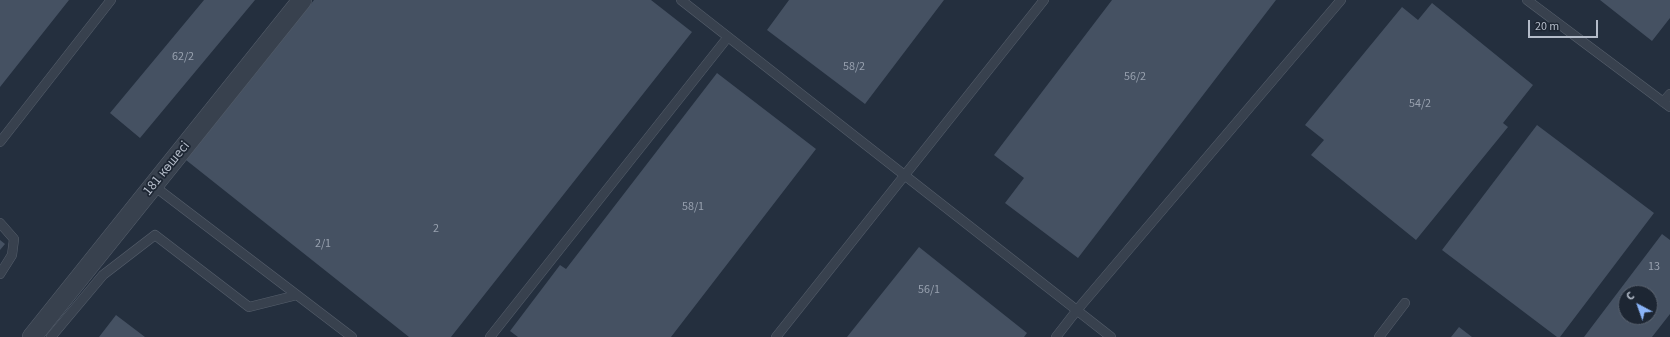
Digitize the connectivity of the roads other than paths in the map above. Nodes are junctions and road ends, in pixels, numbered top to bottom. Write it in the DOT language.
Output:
graph roads {
  1 [pos="111,0"];
  2 [pos="302,0"];
  3 [pos="681,0"];
  4 [pos="1044,0"];
  5 [pos="1341,0"];
  6 [pos="1527,0"];
  7 [pos="728,37"];
  8 [pos="1670,94"];
  9 [pos="1667,105"];
  10 [pos="0,142"];
  11 [pos="905,176"];
  12 [pos="154,186"];
  13 [pos="0,223"];
  14 [pos="0,274"];
  15 [pos="298,295"];
  16 [pos="1405,303"];
  17 [pos="1077,310"];
  18 [pos="32,337"];
  19 [pos="51,337"];
  20 [pos="352,337"];
  21 [pos="490,337"];
  22 [pos="776,337"];
  23 [pos="1056,337"];
  24 [pos="1111,337"];
  25 [pos="1379,337"];
  1 -- 10 [label="lane"];
  2 -- 12 [label="street, 181 көшесі"];
  3 -- 7 [label="lane"];
  4 -- 11 [label="lane"];
  5 -- 17 [label="lane"];
  6 -- 9 [label="lane"];
  7 -- 11 [label="lane"];
  7 -- 21 [label="lane"];
  8 -- 9 [label="lane"];
  11 -- 17 [label="lane"];
  11 -- 22 [label="lane"];
  12 -- 15 [label="lane"];
  12 -- 18 [label="street, 181 көшесі"];
  13 -- 14 [label="lane"];
  15 -- 19 [label="lane"];
  15 -- 20 [label="lane"];
  16 -- 25 [label="lane"];
  17 -- 23 [label="lane"];
  17 -- 24 [label="lane"];
}
